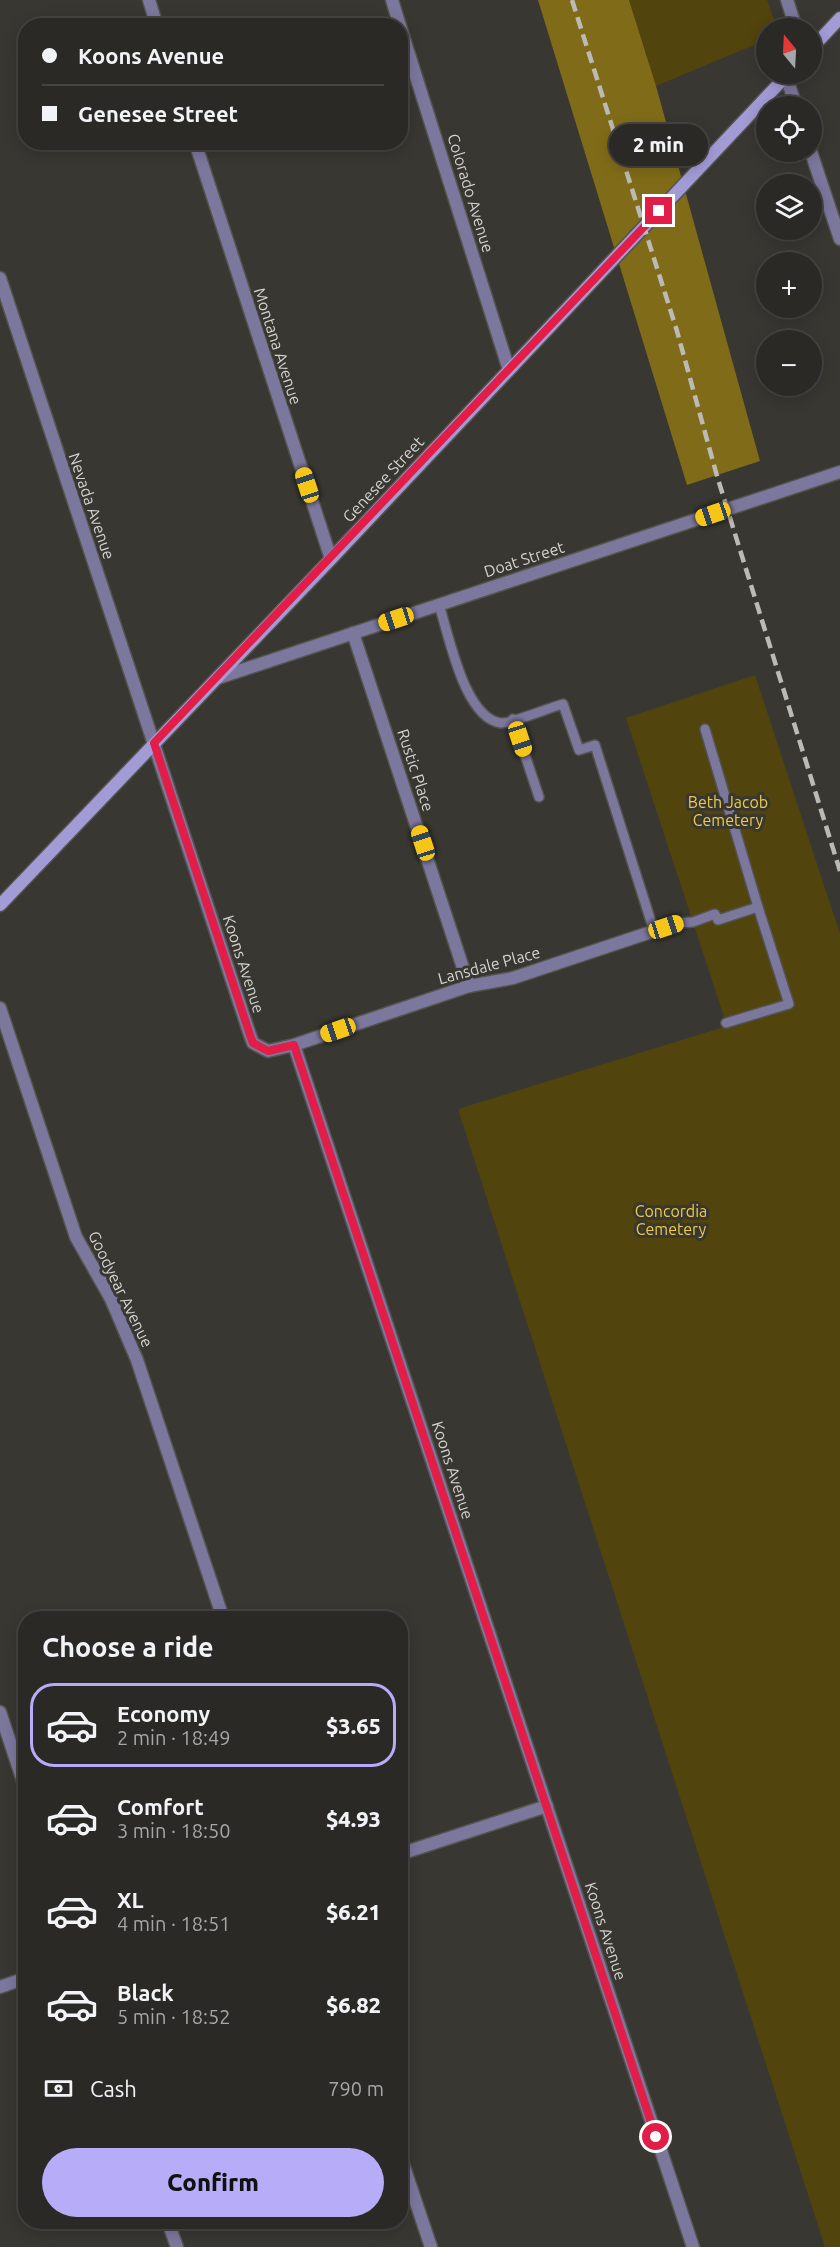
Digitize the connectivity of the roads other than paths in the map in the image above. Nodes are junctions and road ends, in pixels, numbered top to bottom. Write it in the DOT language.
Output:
graph roads {
  1 [pos="149,0"];
  2 [pos="392,0"];
  3 [pos="787,0"];
  4 [pos="155,18"];
  5 [pos="398,18"];
  6 [pos="793,18"];
  7 [pos="840,18"];
  8 [pos="822,37"];
  9 [pos="408,51"];
  10 [pos="778,84"];
  11 [pos="198,150"];
  12 [pos="814,162"];
  13 [pos="840,239"];
  14 [pos="0,278"];
  15 [pos="509,370"];
  16 [pos="840,472"];
  17 [pos="331,559"];
  18 [pos="439,605"];
  19 [pos="353,633"];
  20 [pos="218,678"];
  21 [pos="513,719"];
  22 [pos="705,729"];
  23 [pos="154,743"];
  24 [pos="539,797"];
  25 [pos="0,905"];
  26 [pos="758,907"];
  27 [pos="678,923"];
  28 [pos="654,931"];
  29 [pos="470,986"];
  30 [pos="0,1008"];
  31 [pos="726,1023"];
  32 [pos="294,1045"];
  33 [pos="221,1611"];
  34 [pos="0,1712"];
  35 [pos="18,1766"];
  36 [pos="547,1806"];
  37 [pos="408,1851"];
  38 [pos="18,1981"];
  39 [pos="0,1987"];
  40 [pos="408,2179"];
  41 [pos="171,2229"];
  42 [pos="177,2247"];
  43 [pos="431,2247"];
  44 [pos="693,2247"];
  1 -- 4 [label="street"];
  2 -- 5 [label="street, Colorado Avenue"];
  3 -- 6 [label="street"];
  7 -- 8 [label="main road"];
  9 -- 15 [label="street, Colorado Avenue"];
  10 -- 15 [label="main road, Genesee Street"];
  11 -- 17 [label="street, Montana Avenue"];
  12 -- 13 [label="street"];
  14 -- 23 [label="street, Nevada Avenue"];
  15 -- 17 [label="main road, Genesee Street"];
  16 -- 18 [label="street, Doat Street"];
  17 -- 20 [label="main road, Genesee Street"];
  18 -- 19 [label="street, Doat Street"];
  18 -- 21 [label="lane"];
  19 -- 20 [label="street, Doat Street"];
  19 -- 29 [label="street, Rustic Place"];
  20 -- 23 [label="main road, Genesee Street"];
  21 -- 24 [label="lane"];
  21 -- 28 [label="lane"];
  22 -- 26 [label="lane"];
  23 -- 25 [label="main road, Genesee Street"];
  23 -- 32 [label="street, Koons Avenue"];
  26 -- 27 [label="lane, Lansdale Place"];
  26 -- 31 [label="lane"];
  27 -- 28 [label="street, Lansdale Place"];
  28 -- 29 [label="street, Lansdale Place"];
  29 -- 32 [label="street, Lansdale Place"];
  30 -- 33 [label="street, Goodyear Avenue"];
  32 -- 36 [label="street, Koons Avenue"];
  34 -- 35 [label="street"];
  36 -- 37 [label="street"];
  36 -- 44 [label="street, Koons Avenue"];
  38 -- 39 [label="street"];
  40 -- 43 [label="street"];
  41 -- 42 [label="street"];
}
